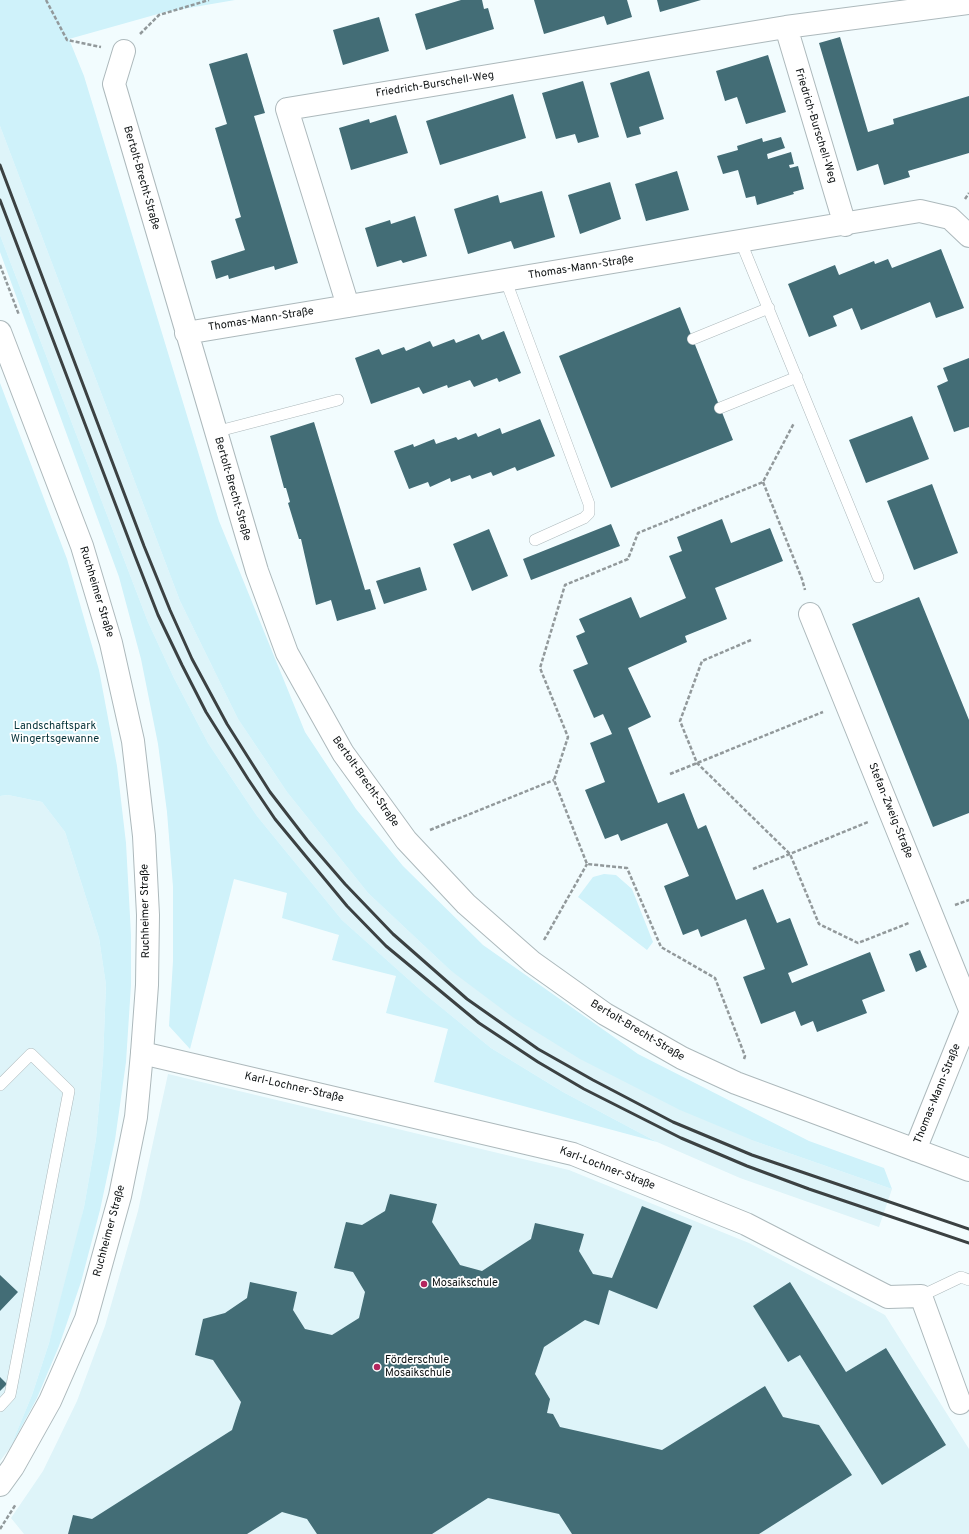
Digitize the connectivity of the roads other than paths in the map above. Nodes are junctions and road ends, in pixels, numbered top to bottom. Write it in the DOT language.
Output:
graph roads {
  1 [pos="969,3"];
  2 [pos="786,27"];
  3 [pos="124,51"];
  4 [pos="845,225"];
  5 [pos="969,236"];
  6 [pos="742,242"];
  7 [pos="506,281"];
  8 [pos="348,306"];
  9 [pos="768,308"];
  10 [pos="0,332"];
  11 [pos="186,333"];
  12 [pos="693,339"];
  13 [pos="797,377"];
  14 [pos="338,400"];
  15 [pos="720,408"];
  16 [pos="215,432"];
  17 [pos="535,540"];
  18 [pos="878,577"];
  19 [pos="810,614"];
  20 [pos="969,1007"];
  21 [pos="969,1016"];
  22 [pos="142,1053"];
  23 [pos="0,1085"];
  24 [pos="915,1150"];
  25 [pos="969,1170"];
  26 [pos="969,1280"];
  27 [pos="921,1296"];
  28 [pos="960,1403"];
  29 [pos="0,1406"];
  30 [pos="0,1484"];
  1 -- 2 [label="street, Friedrich-Burschell-Weg"];
  2 -- 4 [label="street, Friedrich-Burschell-Weg"];
  2 -- 8 [label="street, Friedrich-Burschell-Weg"];
  3 -- 11 [label="street, Bertolt-Brecht-Straße"];
  4 -- 5 [label="street, Thomas-Mann-Straße"];
  4 -- 6 [label="street, Thomas-Mann-Straße"];
  6 -- 7 [label="street, Thomas-Mann-Straße"];
  6 -- 9 [label="lane"];
  7 -- 8 [label="street, Thomas-Mann-Straße"];
  7 -- 17 [label="lane"];
  8 -- 11 [label="street, Thomas-Mann-Straße"];
  9 -- 12 [label="lane"];
  9 -- 13 [label="lane"];
  10 -- 22 [label="street, Ruchheimer Straße"];
  11 -- 16 [label="street, Bertolt-Brecht-Straße"];
  13 -- 15 [label="lane"];
  13 -- 18 [label="lane"];
  14 -- 16 [label="lane"];
  16 -- 24 [label="street, Bertolt-Brecht-Straße"];
  19 -- 20 [label="street, Stefan-Zweig-Straße"];
  21 -- 24 [label="street, Thomas-Mann-Straße"];
  22 -- 27 [label="street, Karl-Lochner-Straße"];
  22 -- 30 [label="street, Ruchheimer Straße"];
  23 -- 29 [label="lane"];
  24 -- 25 [label="street, Bertolt-Brecht-Straße"];
  26 -- 27 [label="lane"];
  27 -- 28 [label="street"];
}
